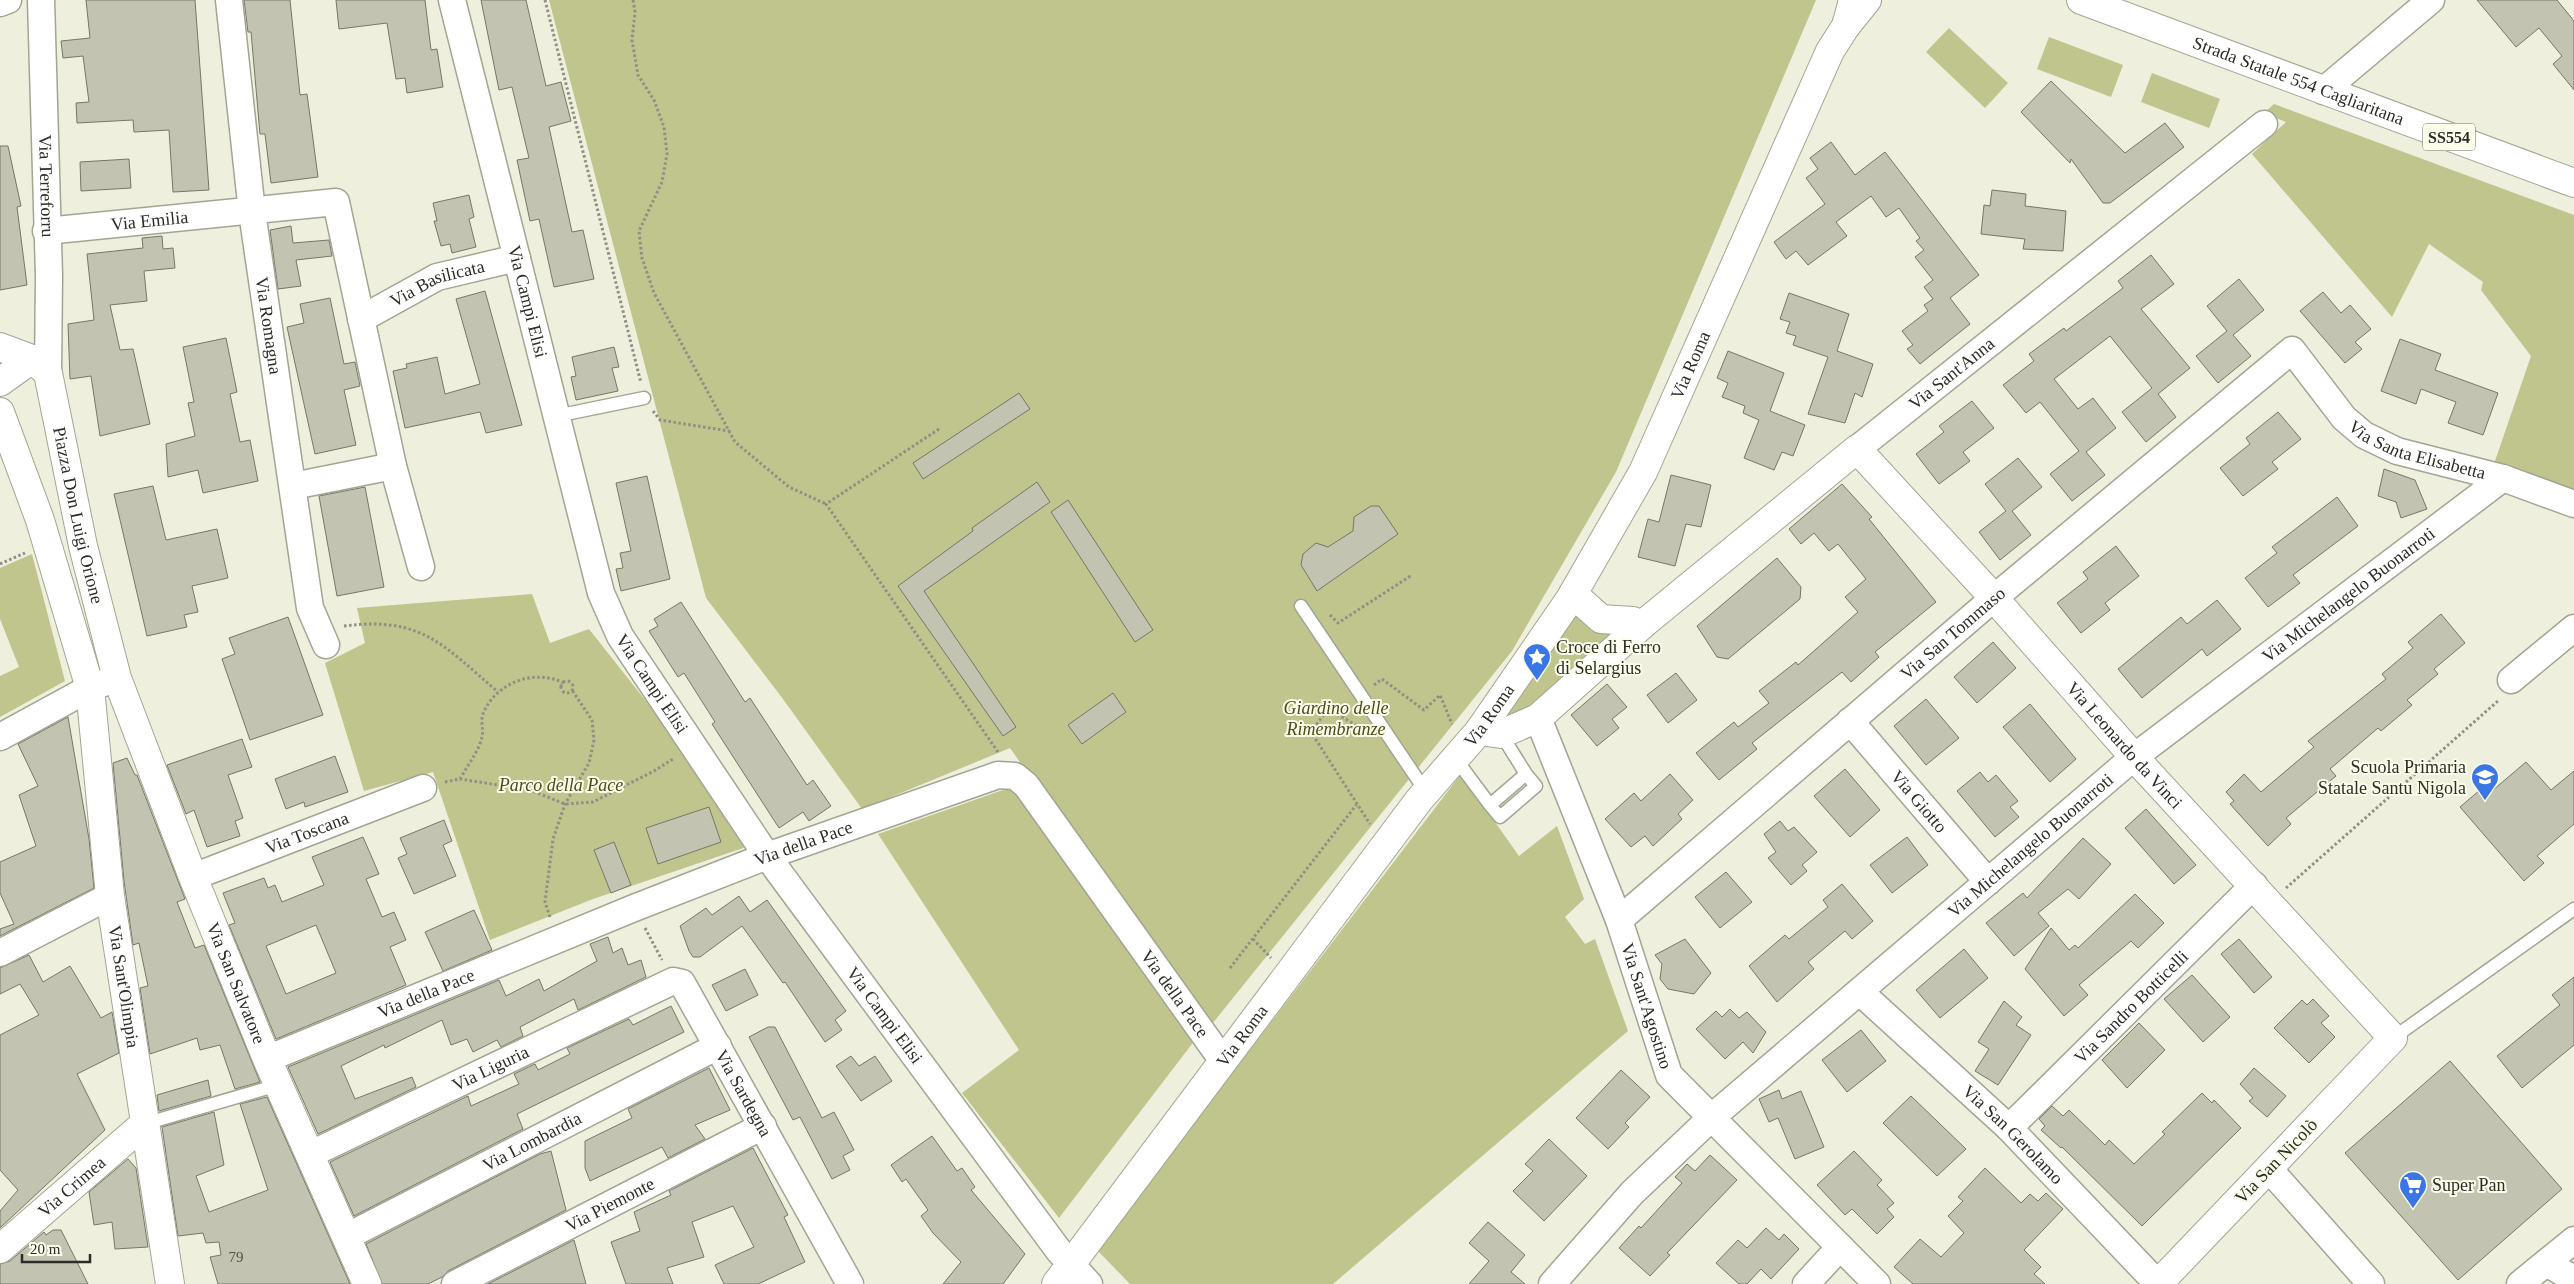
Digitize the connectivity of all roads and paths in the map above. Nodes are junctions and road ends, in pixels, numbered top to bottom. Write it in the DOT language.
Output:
graph roads {
  1 [pos="8,0"];
  2 [pos="41,0"];
  3 [pos="229,0"];
  4 [pos="452,0"];
  5 [pos="545,0"];
  6 [pos="633,0"];
  7 [pos="1867,0"];
  8 [pos="2081,0"];
  9 [pos="2431,0"];
  10 [pos="0,3"];
  11 [pos="1850,9"];
  12 [pos="2323,91"];
  13 [pos="2264,124"];
  14 [pos="2574,183"];
  15 [pos="252,212"];
  16 [pos="46,230"];
  17 [pos="517,258"];
  18 [pos="361,319"];
  19 [pos="0,347"];
  20 [pos="2292,350"];
  21 [pos="40,366"];
  22 [pos="0,382"];
  23 [pos="644,398"];
  24 [pos="0,412"];
  25 [pos="556,416"];
  26 [pos="939,429"];
  27 [pos="729,431"];
  28 [pos="1857,449"];
  29 [pos="393,466"];
  30 [pos="2503,478"];
  31 [pos="293,486"];
  32 [pos="826,504"];
  33 [pos="2574,504"];
  34 [pos="26,553"];
  35 [pos="0,564"];
  36 [pos="422,567"];
  37 [pos="1412,575"];
  38 [pos="1573,594"];
  39 [pos="1994,598"];
  40 [pos="1301,606"];
  41 [pos="1642,625"];
  42 [pos="2574,628"];
  43 [pos="323,637"];
  44 [pos="117,678"];
  45 [pos="2511,680"];
  46 [pos="564,683"];
  47 [pos="90,688"];
  48 [pos="572,690"];
  49 [pos="498,692"];
  50 [pos="1361,695"];
  51 [pos="1538,718"];
  52 [pos="1850,721"];
  53 [pos="1452,726"];
  54 [pos="1384,728"];
  55 [pos="1490,732"];
  56 [pos="0,737"];
  57 [pos="693,745"];
  58 [pos="2134,757"];
  59 [pos="1455,758"];
  60 [pos="1014,776"];
  61 [pos="460,779"];
  62 [pos="423,788"];
  63 [pos="1426,792"];
  64 [pos="564,804"];
  65 [pos="1357,804"];
  66 [pos="1371,826"];
  67 [pos="767,856"];
  68 [pos="193,877"];
  69 [pos="1988,882"];
  70 [pos="2262,894"];
  71 [pos="110,896"];
  72 [pos="634,908"];
  73 [pos="2574,909"];
  74 [pos="1619,920"];
  75 [pos="556,939"];
  76 [pos="1253,939"];
  77 [pos="0,953"];
  78 [pos="1275,962"];
  79 [pos="1230,968"];
  80 [pos="673,981"];
  81 [pos="1860,992"];
  82 [pos="2393,1038"];
  83 [pos="718,1046"];
  84 [pos="267,1059"];
  85 [pos="1223,1061"];
  86 [pos="278,1085"];
  87 [pos="1712,1118"];
  88 [pos="144,1124"];
  89 [pos="763,1126"];
  90 [pos="2009,1128"];
  91 [pos="309,1155"];
  92 [pos="2269,1169"];
  93 [pos="346,1237"];
  94 [pos="2574,1240"];
  95 [pos="1840,1247"];
  96 [pos="0,1249"];
  97 [pos="2546,1262"];
  98 [pos="1072,1278"];
  99 [pos="2573,1281"];
  100 [pos="170,1284"];
  101 [pos="367,1284"];
  102 [pos="455,1284"];
  103 [pos="850,1284"];
  104 [pos="1552,1284"];
  105 [pos="1806,1284"];
  106 [pos="1877,1284"];
  107 [pos="2158,1284"];
  108 [pos="2371,1284"];
  109 [pos="2520,1284"];
  1 -- 10 [label="street"];
  2 -- 16 [label="street, Via Terreforru"];
  3 -- 15 [label="street, Via Romagna"];
  4 -- 17 [label="street, Via Campi Elisi"];
  5 -- 23 [label="path"];
  6 -- 27 [label="path"];
  7 -- 11 [label="street, Via Roma"];
  8 -- 12 [label="street, Strada Statale 554 Cagliaritana / SS554"];
  9 -- 12 [label="street"];
  11 -- 38 [label="street, Via Roma"];
  12 -- 14 [label="street, Strada Statale 554 Cagliaritana / SS554"];
  13 -- 28 [label="street, Via Sant'Anna"];
  15 -- 16 [label="street, Via Emilia"];
  15 -- 18 [label="street"];
  15 -- 31 [label="street, Via Romagna"];
  16 -- 21 [label="street, Via Terreforru"];
  17 -- 18 [label="street, Via Basilicata"];
  17 -- 25 [label="street, Via Campi Elisi"];
  18 -- 29 [label="street"];
  19 -- 21 [label="street"];
  20 -- 30 [label="street, Via Santa Elisabetta"];
  20 -- 39 [label="street, Via San Tommaso"];
  21 -- 22 [label="street"];
  21 -- 44 [label="street, Piazza Don Luigi Orione"];
  23 -- 25 [label="lane"];
  23 -- 27 [label="path"];
  24 -- 47 [label="street, Piazza Don Luigi Orione"];
  25 -- 57 [label="street, Via Campi Elisi"];
  26 -- 32 [label="path"];
  27 -- 32 [label="path"];
  28 -- 39 [label="street, Via Leonardo da Vinci"];
  28 -- 41 [label="street, Via Sant'Anna"];
  29 -- 31 [label="street"];
  29 -- 36 [label="street"];
  30 -- 33 [label="street, Via Santa Elisabetta"];
  30 -- 58 [label="street, Via Michelangelo Buonarroti"];
  31 -- 43 [label="street, Via Romagna"];
  32 -- 60 [label="path"];
  34 -- 35 [label="path"];
  37 -- 40 [label="path"];
  38 -- 41 [label="street"];
  38 -- 55 [label="street, Via Roma"];
  39 -- 52 [label="street, Via San Tommaso"];
  39 -- 58 [label="street, Via Leonardo da Vinci"];
  40 -- 50 [label="lane"];
  41 -- 51 [label="street, Via Sant'Anna"];
  42 -- 45 [label="street"];
  43 -- 49 [label="path"];
  44 -- 47 [label="street"];
  44 -- 68 [label="street, Via San Salvatore"];
  45 -- 70 [label="path"];
  46 -- 48 [label="path"];
  46 -- 48 [label="path"];
  46 -- 49 [label="path"];
  47 -- 56 [label="street"];
  47 -- 71 [label="street, Via Sant'Olimpia"];
  48 -- 64 [label="path"];
  49 -- 61 [label="path"];
  50 -- 53 [label="path"];
  50 -- 54 [label="lane"];
  51 -- 55 [label="street, Via Sant'Anna"];
  51 -- 74 [label="street, Via Sant'Agostino"];
  52 -- 69 [label="street, Via Giotto"];
  52 -- 74 [label="street, Via San Tommaso"];
  54 -- 63 [label="lane"];
  54 -- 65 [label="path"];
  55 -- 59 [label="street, Via Roma"];
  55 -- 59 [label="lane"];
  57 -- 64 [label="path"];
  57 -- 67 [label="street, Via Campi Elisi"];
  58 -- 69 [label="street, Via Michelangelo Buonarroti"];
  58 -- 70 [label="street, Via Leonardo da Vinci"];
  59 -- 63 [label="street, Via Roma"];
  60 -- 67 [label="street, Via della Pace"];
  60 -- 85 [label="street, Via della Pace"];
  61 -- 62 [label="path"];
  61 -- 64 [label="path"];
  62 -- 68 [label="street, Via Toscana"];
  63 -- 85 [label="street, Via Roma"];
  64 -- 75 [label="path"];
  65 -- 66 [label="path"];
  65 -- 76 [label="path"];
  67 -- 72 [label="street, Via della Pace"];
  67 -- 98 [label="street, Via Campi Elisi"];
  68 -- 84 [label="street, Via San Salvatore"];
  69 -- 81 [label="street, Via Michelangelo Buonarroti"];
  70 -- 82 [label="street, Via Leonardo da Vinci"];
  70 -- 90 [label="street, Via Sandro Botticelli"];
  71 -- 77 [label="street"];
  71 -- 88 [label="street, Via Sant'Olimpia"];
  72 -- 75 [label="street, Via della Pace"];
  72 -- 80 [label="path"];
  73 -- 82 [label="lane"];
  74 -- 87 [label="street, Via Sant'Agostino"];
  75 -- 84 [label="street, Via della Pace"];
  76 -- 78 [label="path"];
  76 -- 79 [label="path"];
  80 -- 83 [label="street, Via Sardegna"];
  80 -- 91 [label="street, Via Liguria"];
  81 -- 87 [label="street, Via Michelangelo Buonarroti"];
  81 -- 90 [label="street, Via San Gerolamo"];
  82 -- 92 [label="street, Via San Nicolò"];
  83 -- 89 [label="street, Via Sardegna"];
  83 -- 93 [label="street, Via Lombardia"];
  84 -- 86 [label="street, Via San Salvatore"];
  85 -- 98 [label="street, Via Roma"];
  86 -- 88 [label="lane"];
  86 -- 91 [label="street, Via San Salvatore"];
  87 -- 95 [label="street, Via Sant'Agostino"];
  87 -- 104 [label="street, Via Michelangelo Buonarroti"];
  88 -- 96 [label="street, Via Crimea"];
  88 -- 100 [label="street, Via Sant'Olimpia"];
  89 -- 102 [label="street, Via Piemonte"];
  89 -- 103 [label="street, Via Sardegna"];
  90 -- 107 [label="street, Via San Gerolamo"];
  91 -- 93 [label="street, Via San Salvatore"];
  92 -- 107 [label="street, Via San Nicolò"];
  92 -- 108 [label="street"];
  93 -- 101 [label="street, Via San Salvatore"];
  94 -- 97 [label="street"];
  95 -- 105 [label="street"];
  95 -- 106 [label="street, Via Sant'Agostino"];
  97 -- 99 [label="street"];
  97 -- 109 [label="street"];
}
